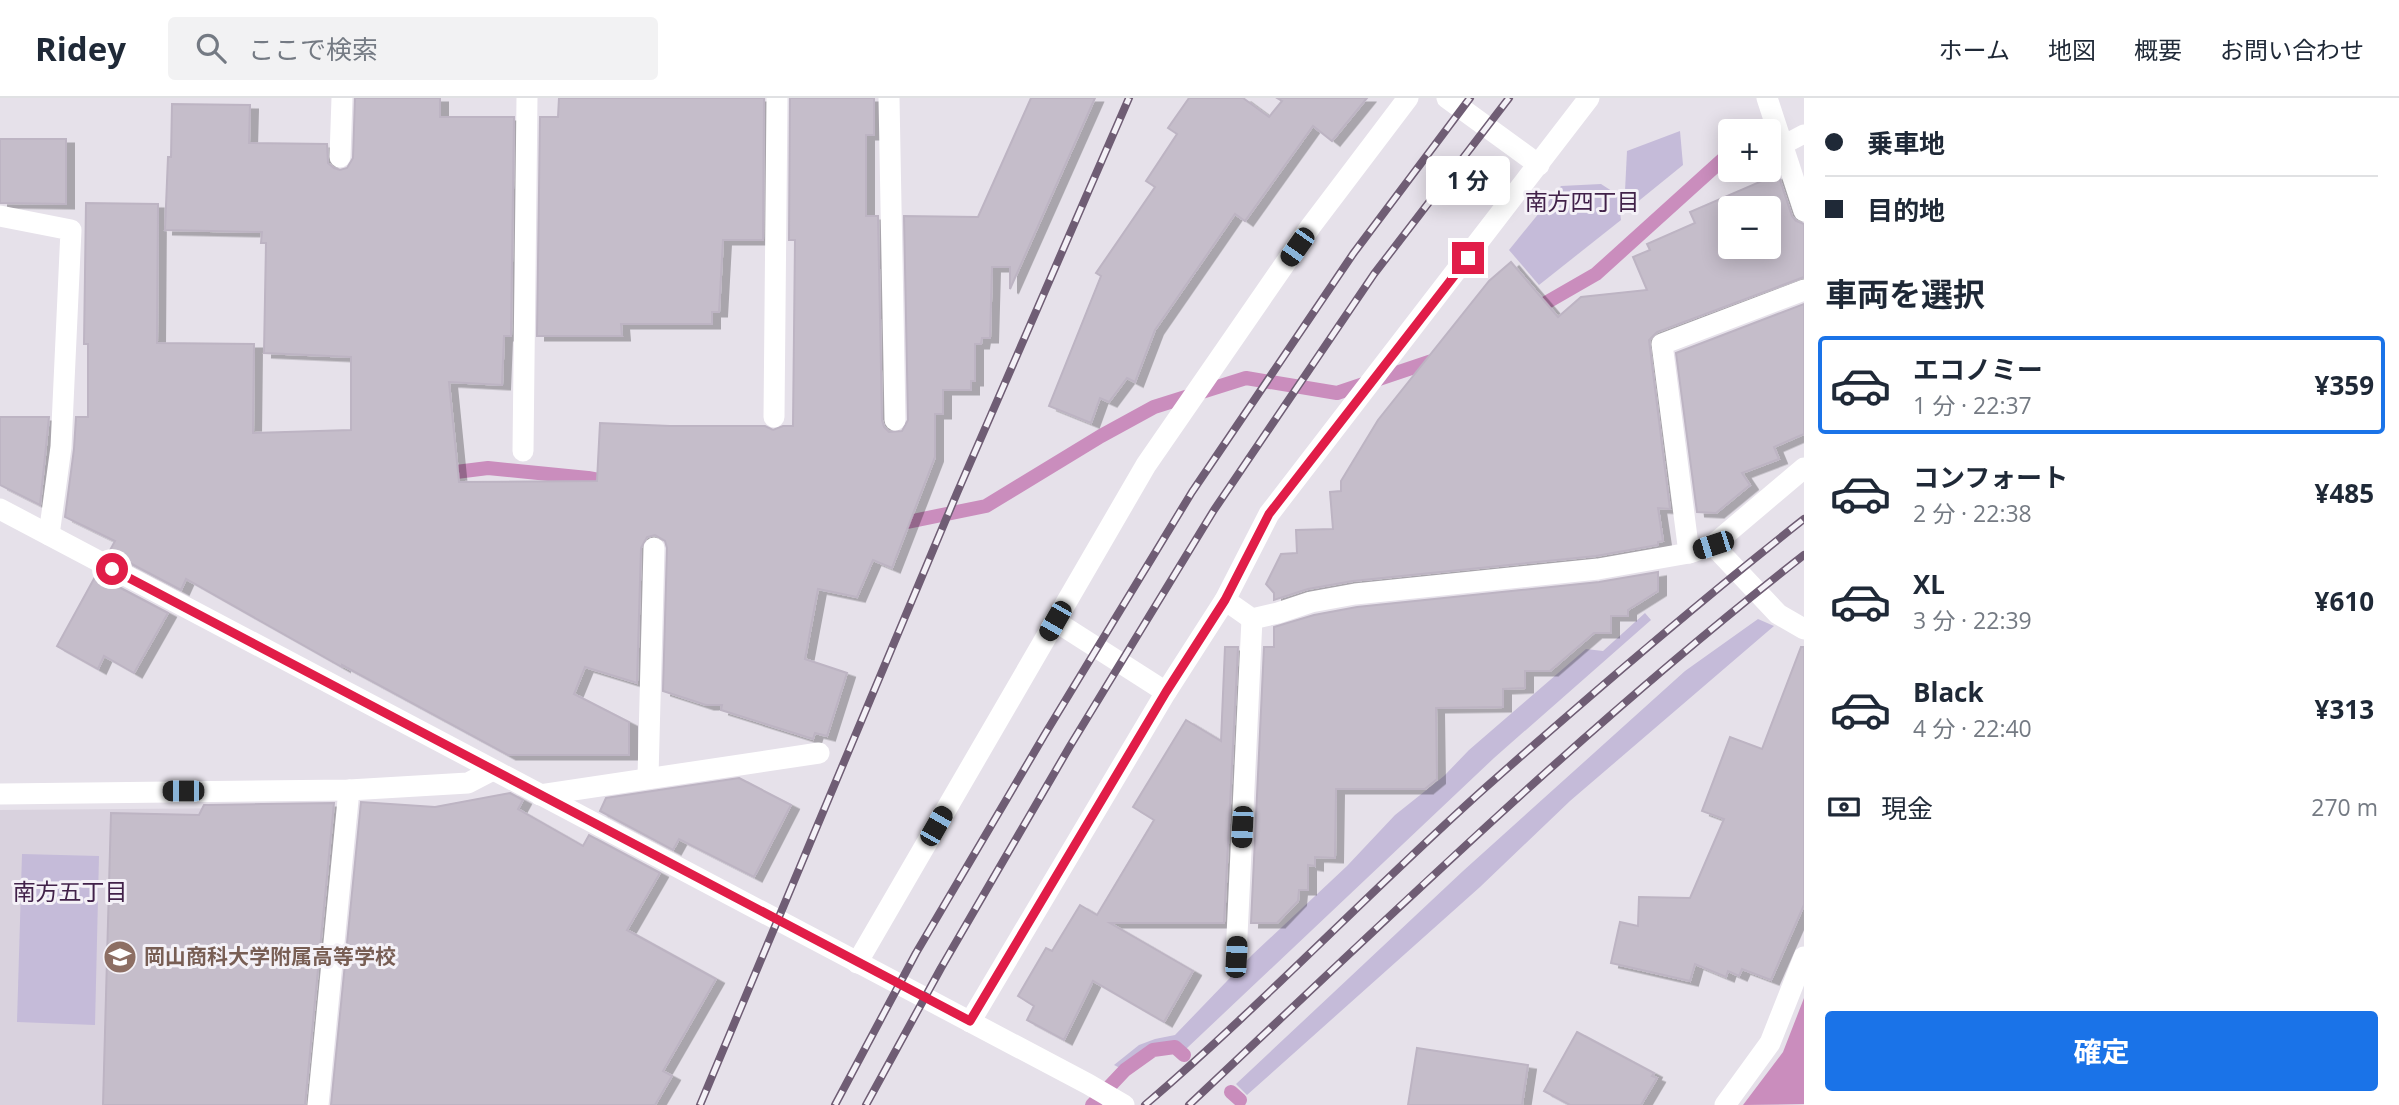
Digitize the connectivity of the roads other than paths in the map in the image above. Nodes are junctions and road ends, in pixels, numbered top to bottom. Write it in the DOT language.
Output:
graph roads {
  1 [pos="342,98"];
  2 [pos="527,98"];
  3 [pos="777,98"];
  4 [pos="890,98"];
  5 [pos="1408,98"];
  6 [pos="1447,98"];
  7 [pos="1589,98"];
  8 [pos="1767,98"];
  9 [pos="1804,134"];
  10 [pos="1783,145"];
  11 [pos="340,157"];
  12 [pos="1539,165"];
  13 [pos="1804,211"];
  14 [pos="0,216"];
  15 [pos="1804,290"];
  16 [pos="774,417"];
  17 [pos="895,420"];
  18 [pos="523,451"];
  19 [pos="1804,468"];
  20 [pos="0,509"];
  21 [pos="49,535"];
  22 [pos="1713,545"];
  23 [pos="654,548"];
  24 [pos="1689,553"];
  25 [pos="1225,600"];
  26 [pos="1252,619"];
  27 [pos="1055,621"];
  28 [pos="1804,629"];
  29 [pos="1166,692"];
  30 [pos="819,753"];
  31 [pos="493,770"];
  32 [pos="648,777"];
  33 [pos="349,790"];
  34 [pos="0,794"];
  35 [pos="540,795"];
  36 [pos="1236,957"];
  37 [pos="1804,957"];
  38 [pos="857,963"];
  39 [pos="970,1021"];
  40 [pos="1121,1104"];
  41 [pos="318,1105"];
  42 [pos="1725,1105"];
  1 -- 11 [label="street"];
  2 -- 18 [label="street"];
  3 -- 16 [label="street"];
  4 -- 17 [label="street"];
  5 -- 27 [label="street"];
  6 -- 12 [label="street"];
  7 -- 12 [label="street"];
  8 -- 10 [label="street"];
  9 -- 10 [label="lane"];
  10 -- 13 [label="street"];
  12 -- 25 [label="street"];
  14 -- 21 [label="street"];
  15 -- 24 [label="street"];
  19 -- 22 [label="street"];
  20 -- 21 [label="street"];
  21 -- 31 [label="street"];
  22 -- 24 [label="street"];
  22 -- 28 [label="street"];
  23 -- 32 [label="street"];
  24 -- 26 [label="street"];
  25 -- 26 [label="street"];
  25 -- 29 [label="street"];
  26 -- 36 [label="street"];
  27 -- 29 [label="street"];
  27 -- 38 [label="street"];
  29 -- 39 [label="street"];
  30 -- 32 [label="street"];
  31 -- 33 [label="street"];
  31 -- 35 [label="street"];
  32 -- 35 [label="street"];
  33 -- 34 [label="street"];
  33 -- 41 [label="street"];
  35 -- 38 [label="street"];
  37 -- 42 [label="street"];
  38 -- 39 [label="street"];
  39 -- 40 [label="street"];
}
